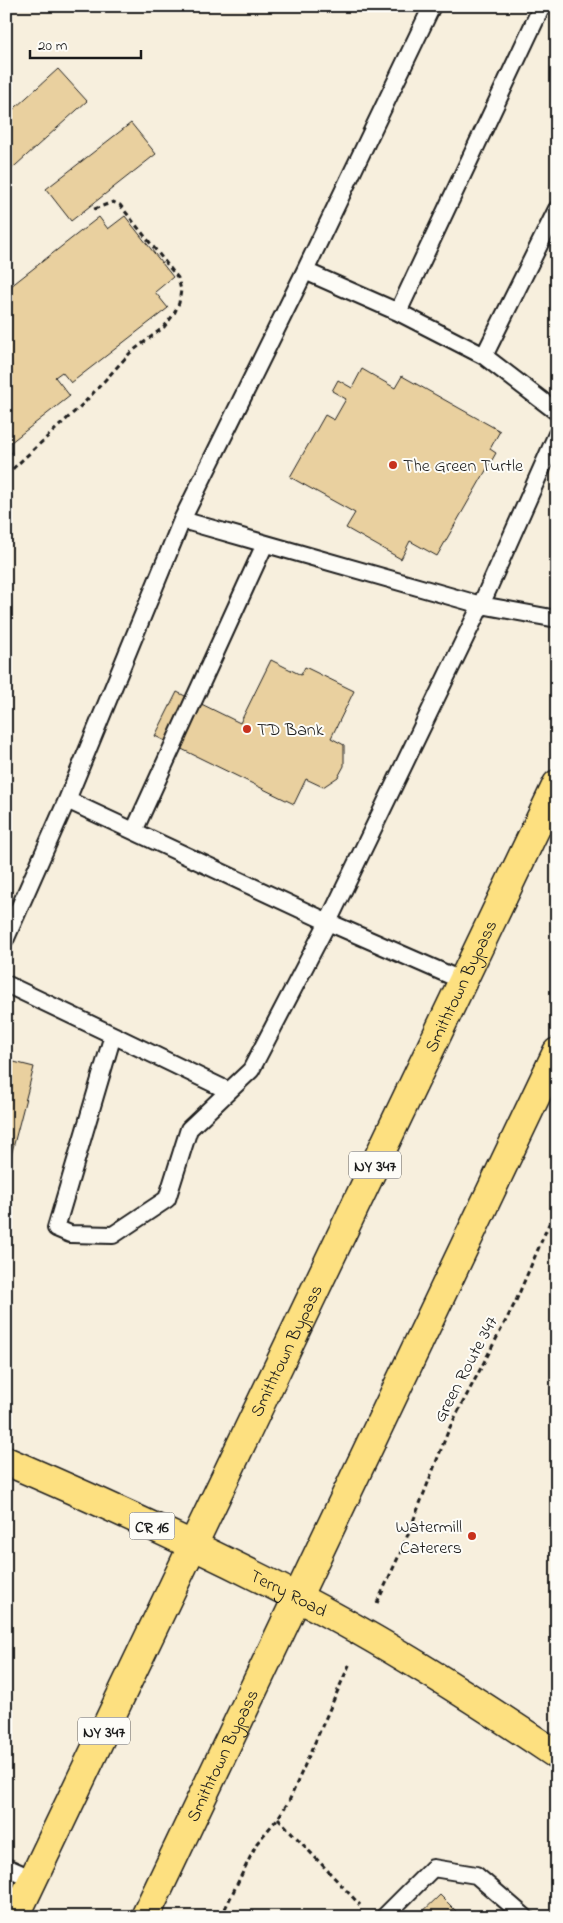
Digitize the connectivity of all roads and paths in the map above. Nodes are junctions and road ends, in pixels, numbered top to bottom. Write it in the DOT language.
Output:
graph roads {
  1 [pos="432,6"];
  2 [pos="542,6"];
  3 [pos="557,209"];
  4 [pos="92,210"];
  5 [pos="305,271"];
  6 [pos="398,312"];
  7 [pos="484,356"];
  8 [pos="557,412"];
  9 [pos="557,434"];
  10 [pos="6,475"];
  11 [pos="182,520"];
  12 [pos="266,544"];
  13 [pos="481,605"];
  14 [pos="557,620"];
  15 [pos="557,784"];
  16 [pos="67,800"];
  17 [pos="134,831"];
  18 [pos="328,922"];
  19 [pos="6,938"];
  20 [pos="463,981"];
  21 [pos="6,984"];
  22 [pos="113,1035"];
  23 [pos="557,1052"];
  24 [pos="230,1091"];
  25 [pos="557,1205"];
  26 [pos="6,1461"];
  27 [pos="193,1545"];
  28 [pos="402,1547"];
  29 [pos="296,1596"];
  30 [pos="557,1756"];
  31 [pos="296,1784"];
  32 [pos="278,1818"];
  33 [pos="6,1867"];
  34 [pos="34,1879"];
  35 [pos="364,1910"];
  36 [pos="15,1917"];
  37 [pos="145,1917"];
  38 [pos="221,1917"];
  39 [pos="384,1917"];
  40 [pos="525,1917"];
  1 -- 5 [label="lane"];
  2 -- 6 [label="lane"];
  3 -- 7 [label="lane"];
  4 -- 10 [label="path"];
  5 -- 6 [label="lane"];
  5 -- 11 [label="lane"];
  6 -- 7 [label="lane"];
  7 -- 8 [label="lane"];
  9 -- 13 [label="lane"];
  11 -- 12 [label="lane"];
  11 -- 16 [label="lane"];
  12 -- 13 [label="lane"];
  12 -- 17 [label="lane"];
  13 -- 14 [label="lane"];
  13 -- 18 [label="lane"];
  15 -- 20 [label="main road, Smithtown Bypass / NY 347"];
  16 -- 17 [label="lane"];
  16 -- 19 [label="lane"];
  17 -- 18 [label="lane"];
  18 -- 20 [label="lane"];
  18 -- 24 [label="lane"];
  20 -- 27 [label="main road, Smithtown Bypass / NY 347"];
  21 -- 22 [label="lane"];
  22 -- 24 [label="lane"];
  22 -- 24 [label="lane"];
  23 -- 29 [label="main road, Smithtown Bypass"];
  25 -- 28 [label="path, Green Route 347"];
  26 -- 27 [label="main road, Terry Road / CR 16"];
  27 -- 29 [label="main road, Terry Road / CR 16"];
  27 -- 34 [label="main road, Smithtown Bypass / NY 347"];
  29 -- 30 [label="main road, Terry Road / CR 16"];
  29 -- 37 [label="main road, Smithtown Bypass"];
  31 -- 32 [label="path"];
  32 -- 35 [label="path"];
  32 -- 38 [label="path"];
  33 -- 34 [label="lane"];
  34 -- 36 [label="main road, Smithtown Bypass / NY 347"];
  39 -- 40 [label="lane"];
}
